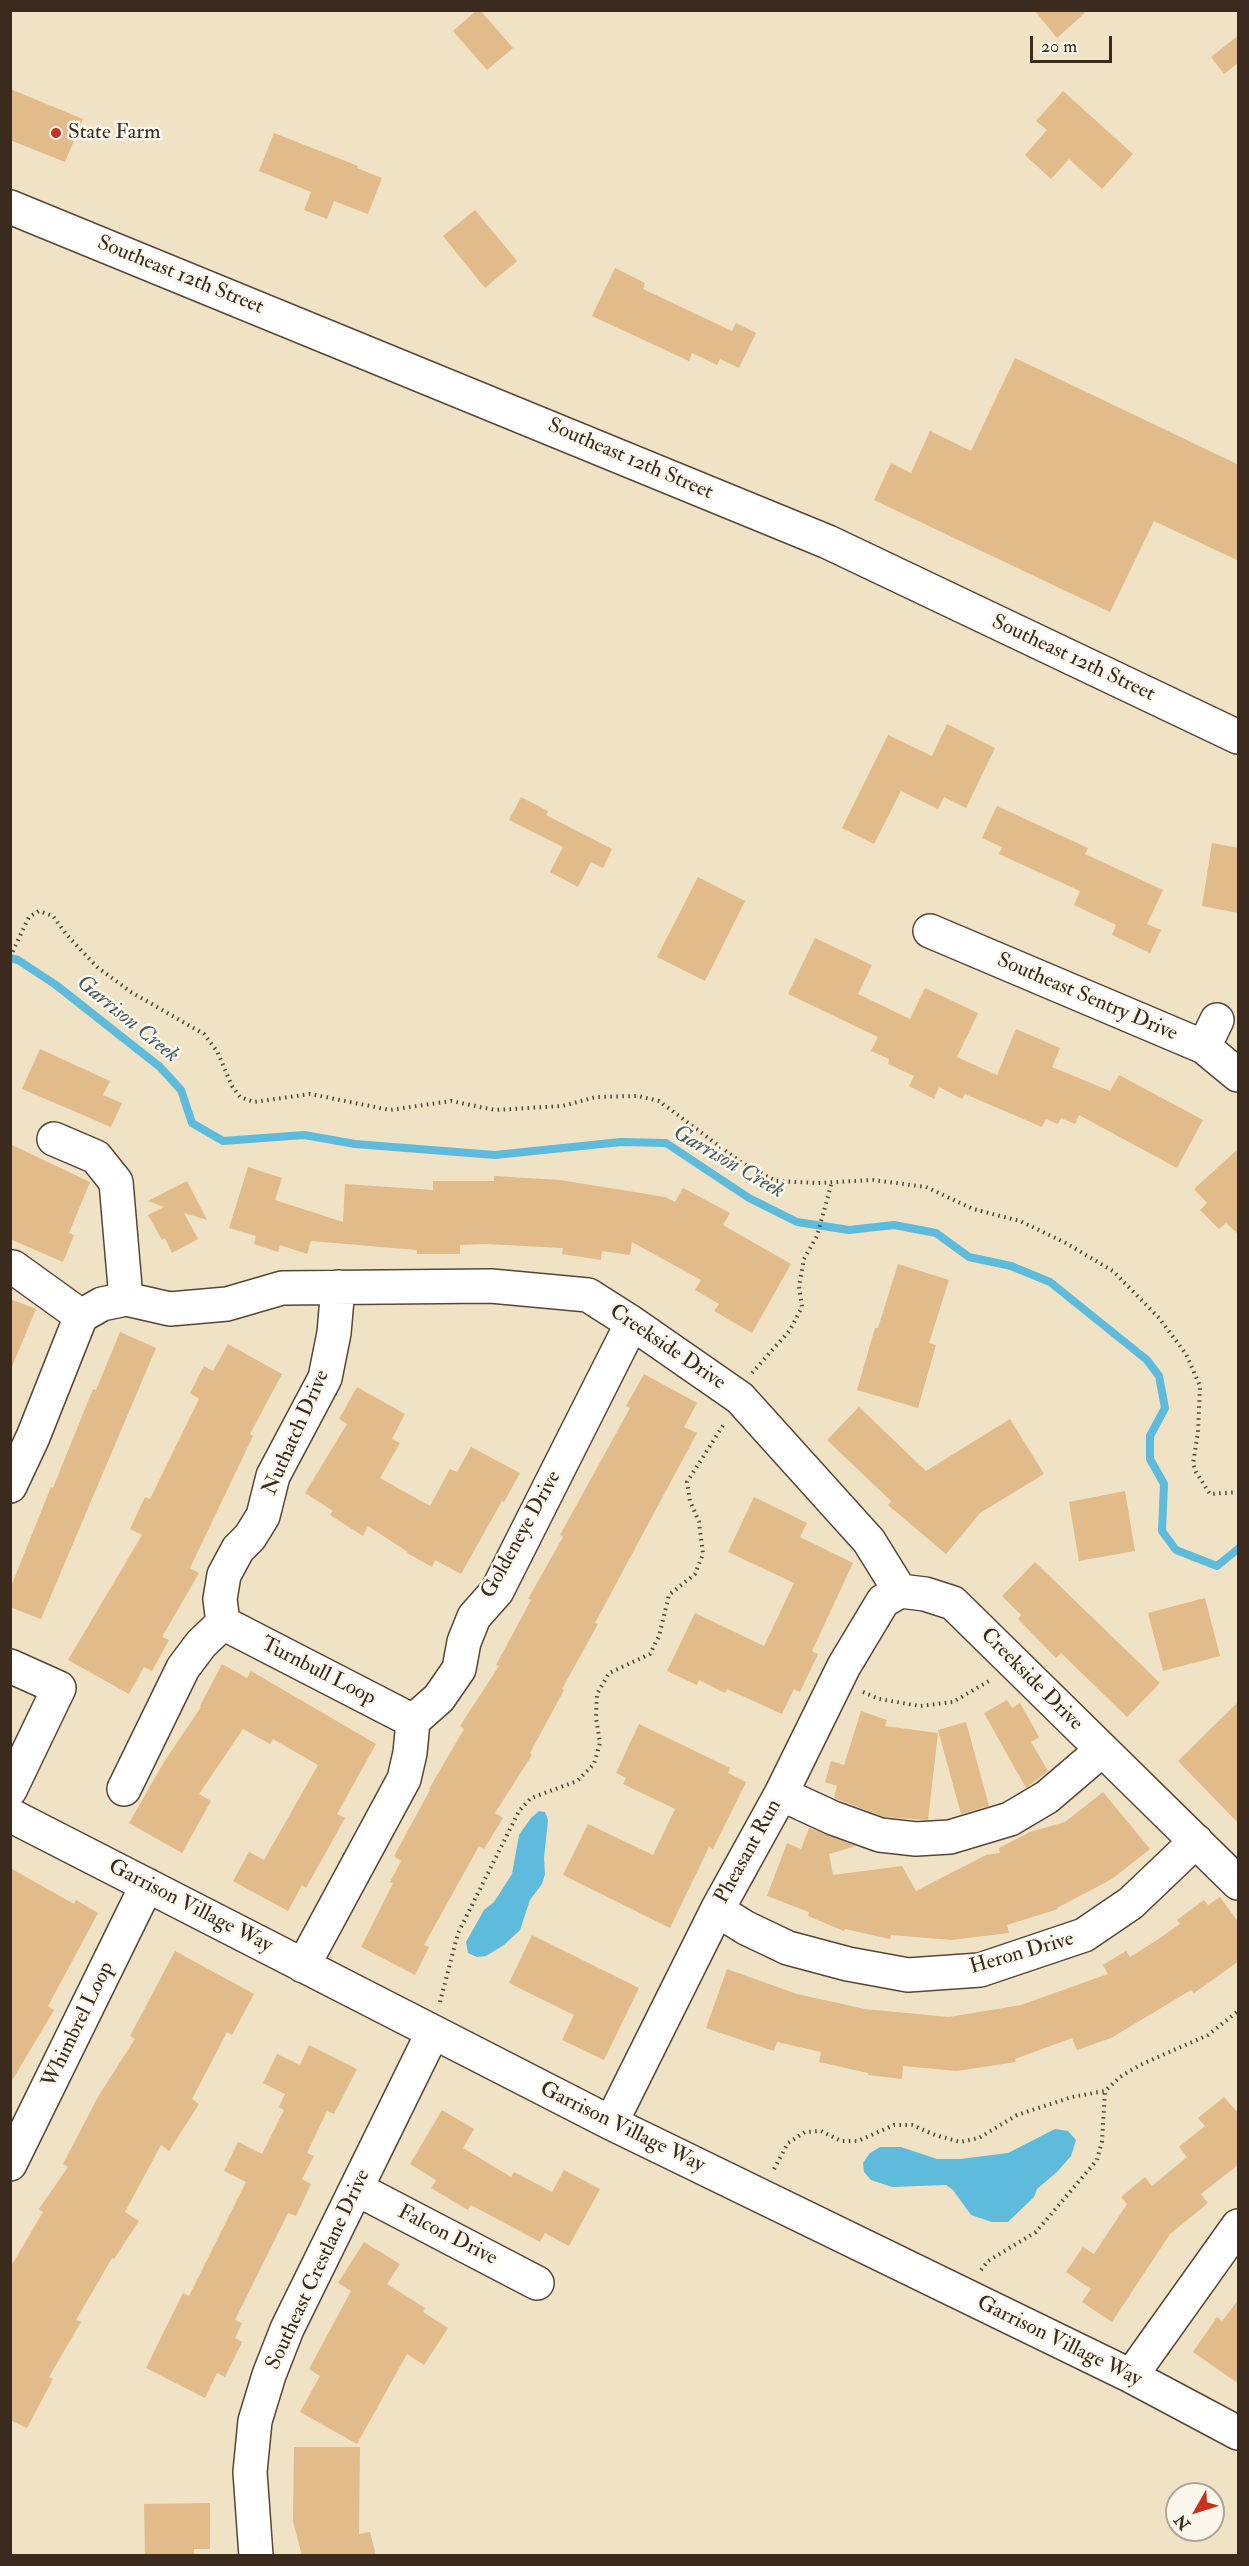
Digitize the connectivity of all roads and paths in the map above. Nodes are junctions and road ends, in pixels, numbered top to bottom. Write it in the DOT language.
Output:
graph roads {
  1 [pos="10,207"];
  2 [pos="1239,737"];
  3 [pos="930,931"];
  4 [pos="10,957"];
  5 [pos="1239,1075"];
  6 [pos="54,1139"];
  7 [pos="832,1182"];
  8 [pos="13,1268"];
  9 [pos="338,1287"];
  10 [pos="126,1299"];
  11 [pos="81,1316"];
  12 [pos="632,1323"];
  13 [pos="740,1398"];
  14 [pos="22,1432"];
  15 [pos="10,1486"];
  16 [pos="1239,1492"];
  17 [pos="900,1591"];
  18 [pos="224,1623"];
  19 [pos="1014,1663"];
  20 [pos="10,1666"];
  21 [pos="837,1681"];
  22 [pos="413,1721"];
  23 [pos="1102,1750"];
  24 [pos="124,1789"];
  25 [pos="10,1790"];
  26 [pos="781,1794"];
  27 [pos="10,1815"];
  28 [pos="1196,1841"];
  29 [pos="1239,1883"];
  30 [pos="147,1885"];
  31 [pos="717,1910"];
  32 [pos="303,1966"];
  33 [pos="1239,2011"];
  34 [pos="433,2032"];
  35 [pos="1105,2091"];
  36 [pos="611,2123"];
  37 [pos="10,2164"];
  38 [pos="357,2189"];
  39 [pos="756,2194"];
  40 [pos="1239,2226"];
  41 [pos="537,2283"];
  42 [pos="965,2296"];
  43 [pos="1131,2376"];
  44 [pos="1239,2433"];
  45 [pos="256,2556"];
  1 -- 2 [label="street, Southeast 12th Street"];
  3 -- 5 [label="street, Southeast Sentry Drive"];
  4 -- 7 [label="path"];
  6 -- 10 [label="street"];
  7 -- 13 [label="path"];
  7 -- 16 [label="path"];
  8 -- 11 [label="street"];
  9 -- 10 [label="street, Creekside Drive"];
  9 -- 12 [label="street, Creekside Drive"];
  9 -- 18 [label="street, Nuthatch Drive"];
  10 -- 11 [label="street, Creekside Drive"];
  11 -- 14 [label="street"];
  12 -- 13 [label="street, Creekside Drive"];
  12 -- 22 [label="street, Goldeneye Drive"];
  13 -- 17 [label="street, Creekside Drive"];
  13 -- 34 [label="path"];
  14 -- 15 [label="street"];
  17 -- 19 [label="street, Creekside Drive"];
  17 -- 21 [label="street, Pheasant Run"];
  18 -- 22 [label="street, Turnbull Loop"];
  18 -- 24 [label="street"];
  19 -- 21 [label="path"];
  19 -- 23 [label="street, Creekside Drive"];
  20 -- 25 [label="street"];
  21 -- 26 [label="street, Pheasant Run"];
  22 -- 32 [label="street"];
  23 -- 26 [label="street"];
  23 -- 28 [label="street, Creekside Drive"];
  26 -- 31 [label="street, Pheasant Run"];
  27 -- 30 [label="street, Garrison Village Way"];
  28 -- 29 [label="street, Creekside Drive"];
  28 -- 31 [label="street, Heron Drive"];
  30 -- 32 [label="street, Garrison Village Way"];
  30 -- 37 [label="street, Whimbrel Loop"];
  31 -- 36 [label="street, Pheasant Run"];
  32 -- 34 [label="street, Garrison Village Way"];
  33 -- 35 [label="path"];
  34 -- 36 [label="street, Garrison Village Way"];
  34 -- 38 [label="street, Southeast Crestlane Drive"];
  35 -- 39 [label="path"];
  35 -- 42 [label="path"];
  36 -- 39 [label="street, Garrison Village Way"];
  38 -- 41 [label="street, Falcon Drive"];
  38 -- 45 [label="street, Southeast Crestlane Drive"];
  39 -- 42 [label="street, Garrison Village Way"];
  40 -- 43 [label="street"];
  42 -- 43 [label="street, Garrison Village Way"];
  43 -- 44 [label="street, Garrison Village Way"];
}
